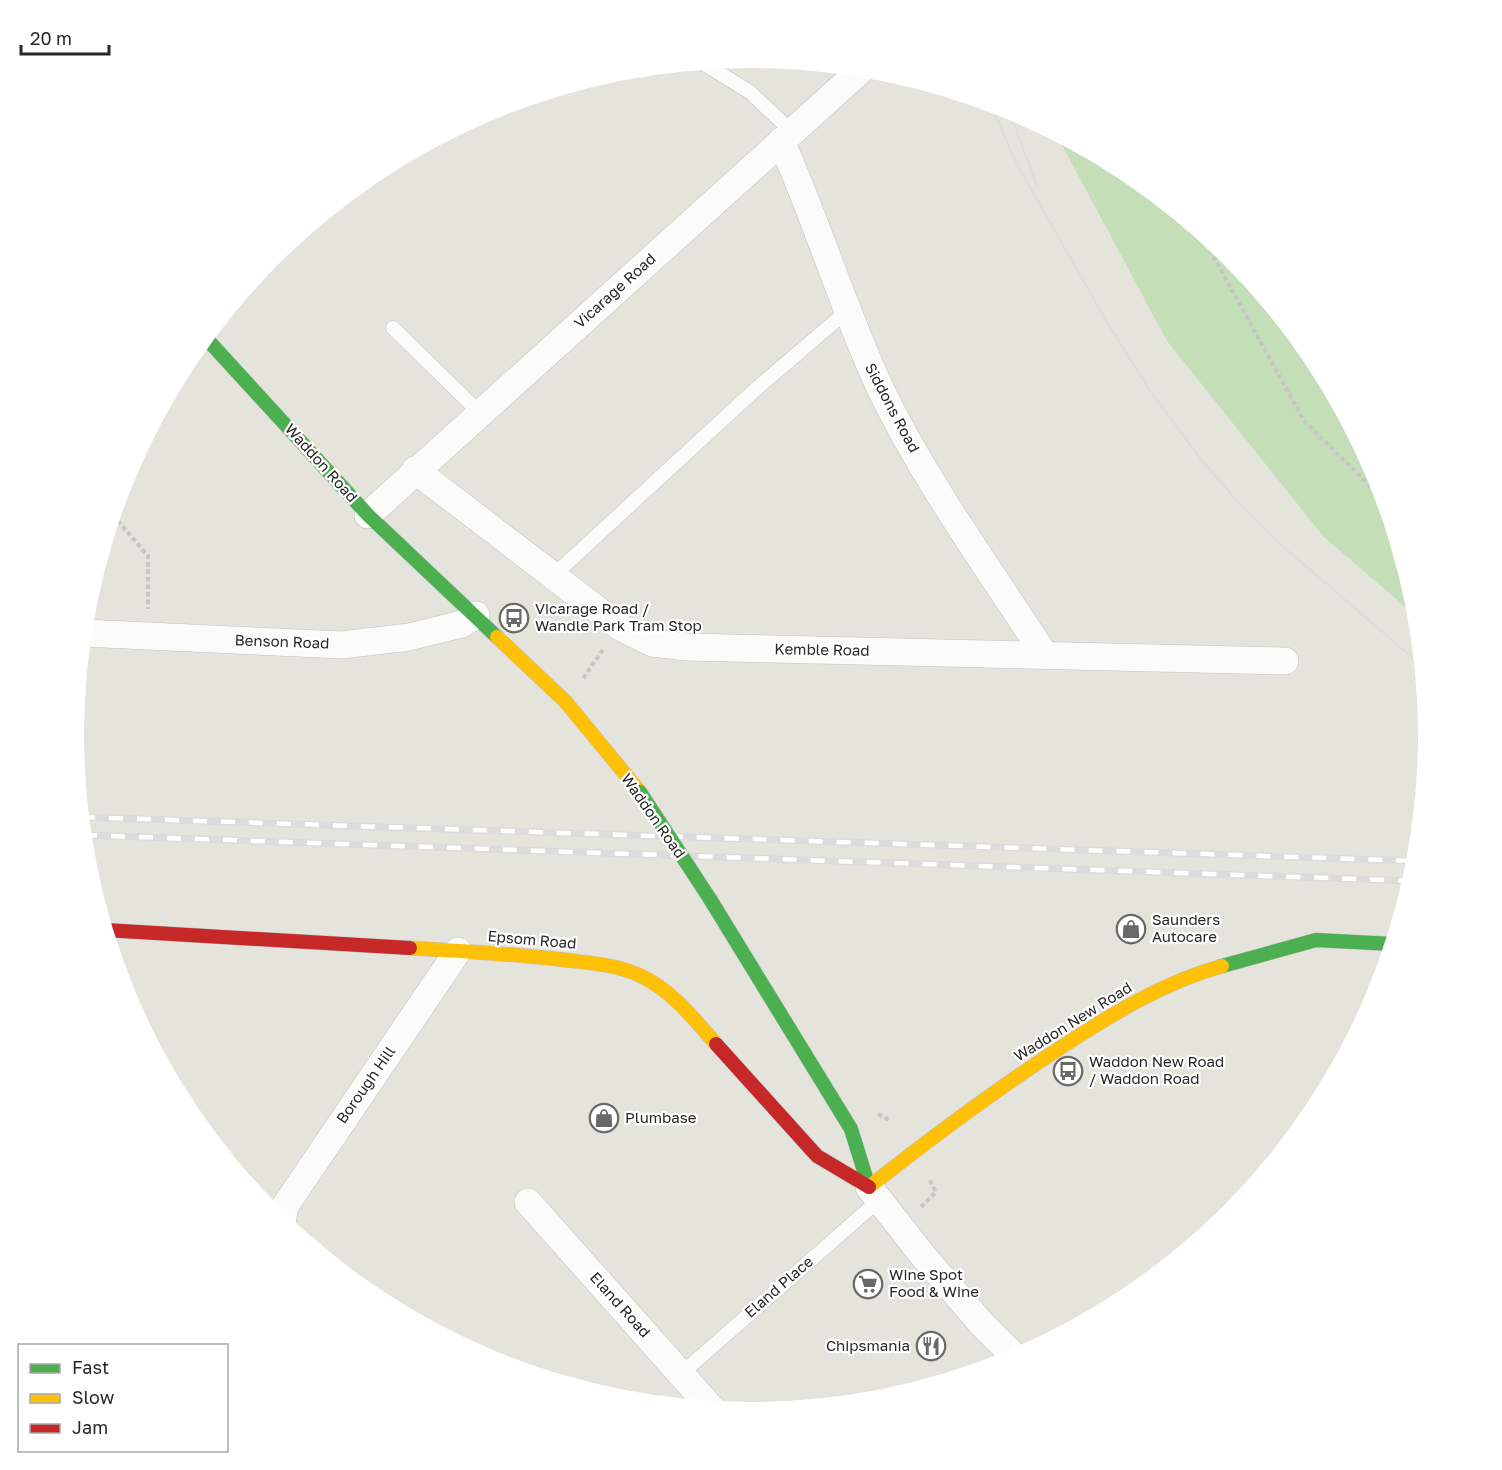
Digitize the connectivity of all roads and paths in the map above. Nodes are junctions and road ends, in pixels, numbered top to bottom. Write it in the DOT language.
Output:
graph roads {
  1 [pos="712,69"];
  2 [pos="855,76"];
  3 [pos="787,137"];
  4 [pos="1211,252"];
  5 [pos="846,312"];
  6 [pos="393,328"];
  7 [pos="211,343"];
  8 [pos="479,412"];
  9 [pos="416,470"];
  10 [pos="1371,487"];
  11 [pos="368,515"];
  12 [pos="119,521"];
  13 [pos="554,575"];
  14 [pos="476,615"];
  15 [pos="91,633"];
  16 [pos="148,636"];
  17 [pos="604,648"];
  18 [pos="1044,654"];
  19 [pos="1286,661"];
  20 [pos="580,681"];
  21 [pos="113,930"];
  22 [pos="1385,944"];
  23 [pos="458,951"];
  24 [pos="928,1177"];
  25 [pos="874,1194"];
  26 [pos="528,1202"];
  27 [pos="920,1208"];
  28 [pos="284,1212"];
  29 [pos="1009,1351"];
  30 [pos="681,1374"];
  31 [pos="705,1401"];
  1 -- 3 [label="lane"];
  2 -- 3 [label="street, Vicarage Road"];
  3 -- 5 [label="street, Siddons Road"];
  3 -- 8 [label="street, Vicarage Road"];
  4 -- 10 [label="path"];
  5 -- 13 [label="lane"];
  5 -- 18 [label="street, Siddons Road"];
  6 -- 8 [label="lane"];
  7 -- 11 [label="street, Waddon Road"];
  8 -- 9 [label="street, Vicarage Road"];
  9 -- 11 [label="street, Vicarage Road"];
  9 -- 13 [label="street, Kemble Road"];
  11 -- 14 [label="street, Waddon Road"];
  12 -- 16 [label="path"];
  13 -- 18 [label="street, Kemble Road"];
  14 -- 16 [label="street, Benson Road"];
  14 -- 25 [label="street, Waddon Road, bridge"];
  15 -- 16 [label="street, Benson Road"];
  17 -- 20 [label="path"];
  18 -- 19 [label="street, Kemble Road"];
  21 -- 23 [label="street, Epsom Road"];
  22 -- 25 [label="street, Waddon New Road"];
  23 -- 25 [label="street, Epsom Road"];
  23 -- 28 [label="street, Borough Hill"];
  24 -- 27 [label="path"];
  25 -- 29 [label="street, Waddon Road"];
  25 -- 30 [label="lane, Eland Place"];
  26 -- 30 [label="street, Eland Road"];
  30 -- 31 [label="street, Eland Road"];
}
